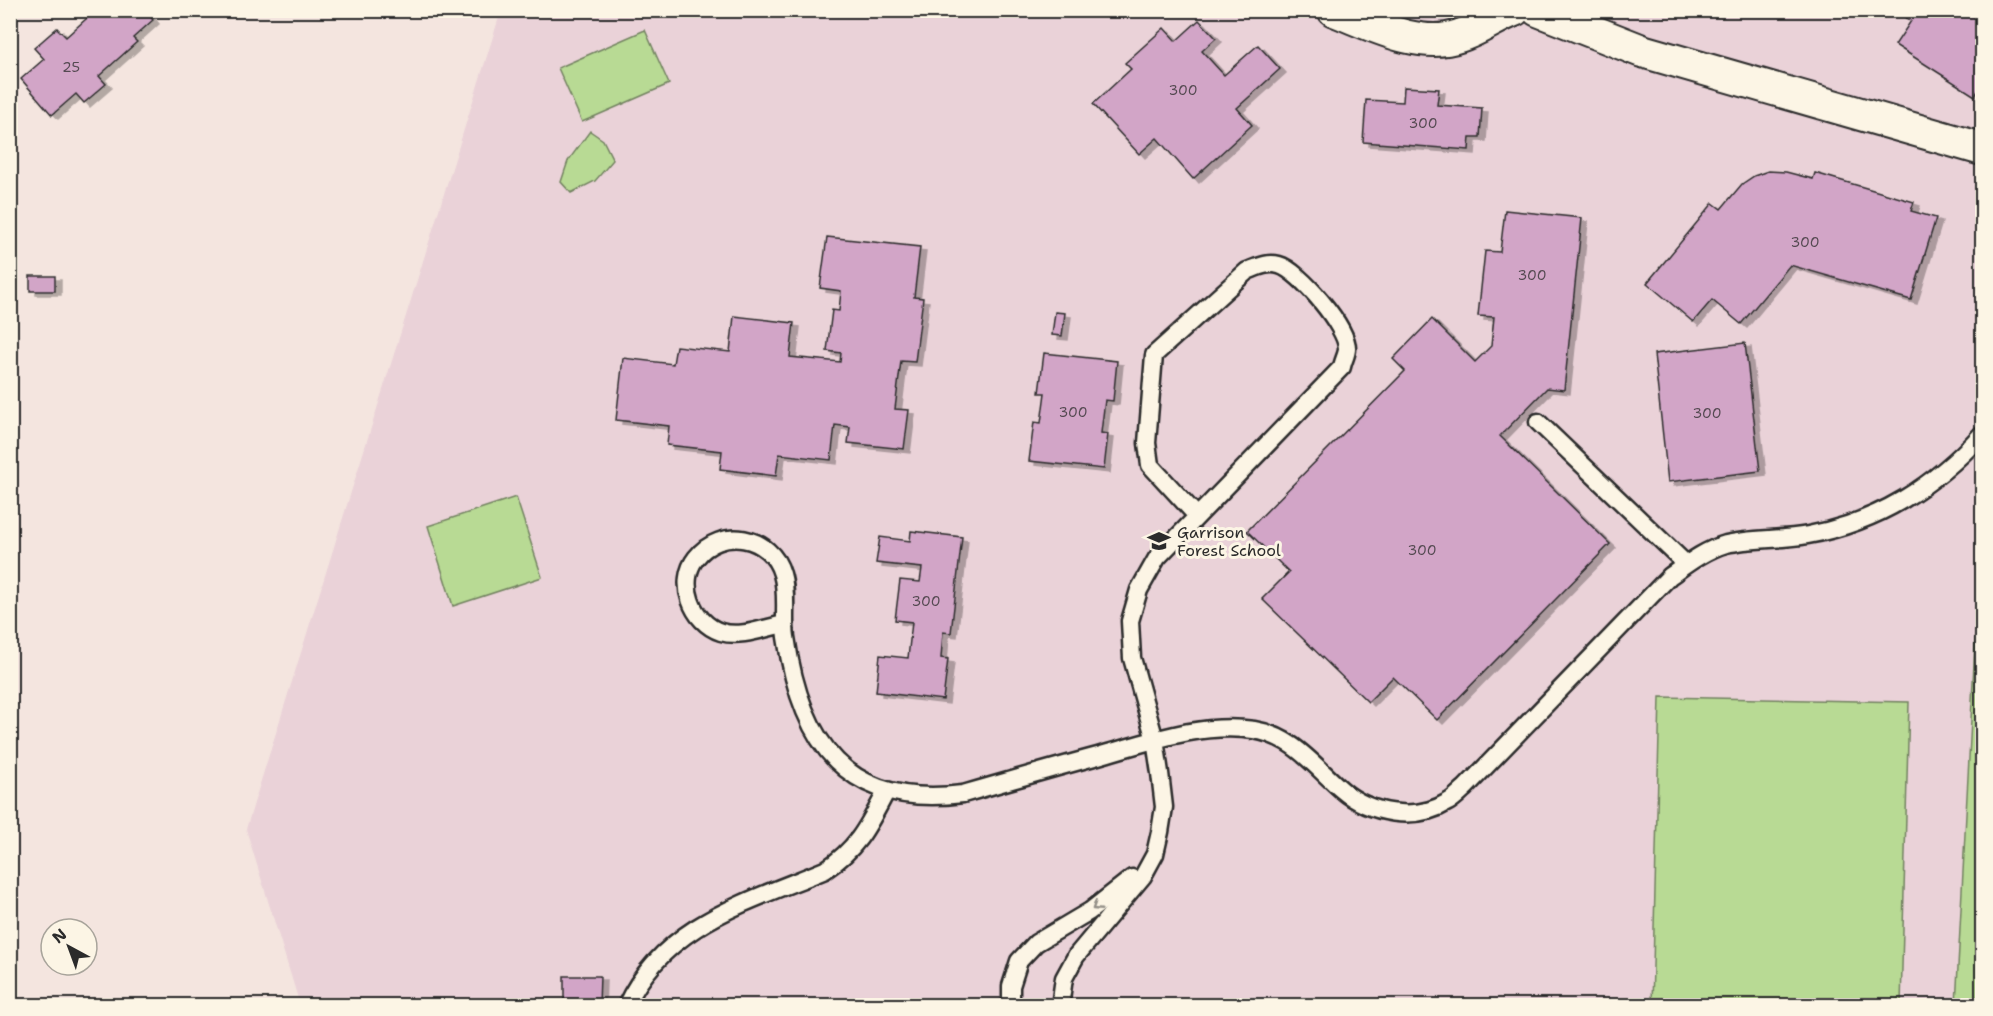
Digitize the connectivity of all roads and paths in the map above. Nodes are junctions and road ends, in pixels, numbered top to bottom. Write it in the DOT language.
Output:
graph roads {
  1 [pos="1334,10"];
  2 [pos="1514,10"];
  3 [pos="1538,10"];
  4 [pos="1983,149"];
  5 [pos="1538,422"];
  6 [pos="1983,434"];
  7 [pos="1197,516"];
  8 [pos="1686,564"];
  9 [pos="784,624"];
  10 [pos="1155,740"];
  11 [pos="886,792"];
  12 [pos="1155,854"];
  13 [pos="626,1005"];
  14 [pos="1011,1005"];
  15 [pos="1060,1005"];
  1 -- 2 [label="street"];
  3 -- 4 [label="street"];
  5 -- 8 [label="lane"];
  6 -- 8 [label="lane"];
  7 -- 7 [label="lane"];
  7 -- 10 [label="lane"];
  8 -- 10 [label="lane"];
  9 -- 9 [label="lane"];
  9 -- 11 [label="lane"];
  10 -- 11 [label="lane"];
  10 -- 12 [label="lane"];
  11 -- 13 [label="lane"];
  12 -- 14 [label="lane, one-way"];
  12 -- 15 [label="lane"];
}
